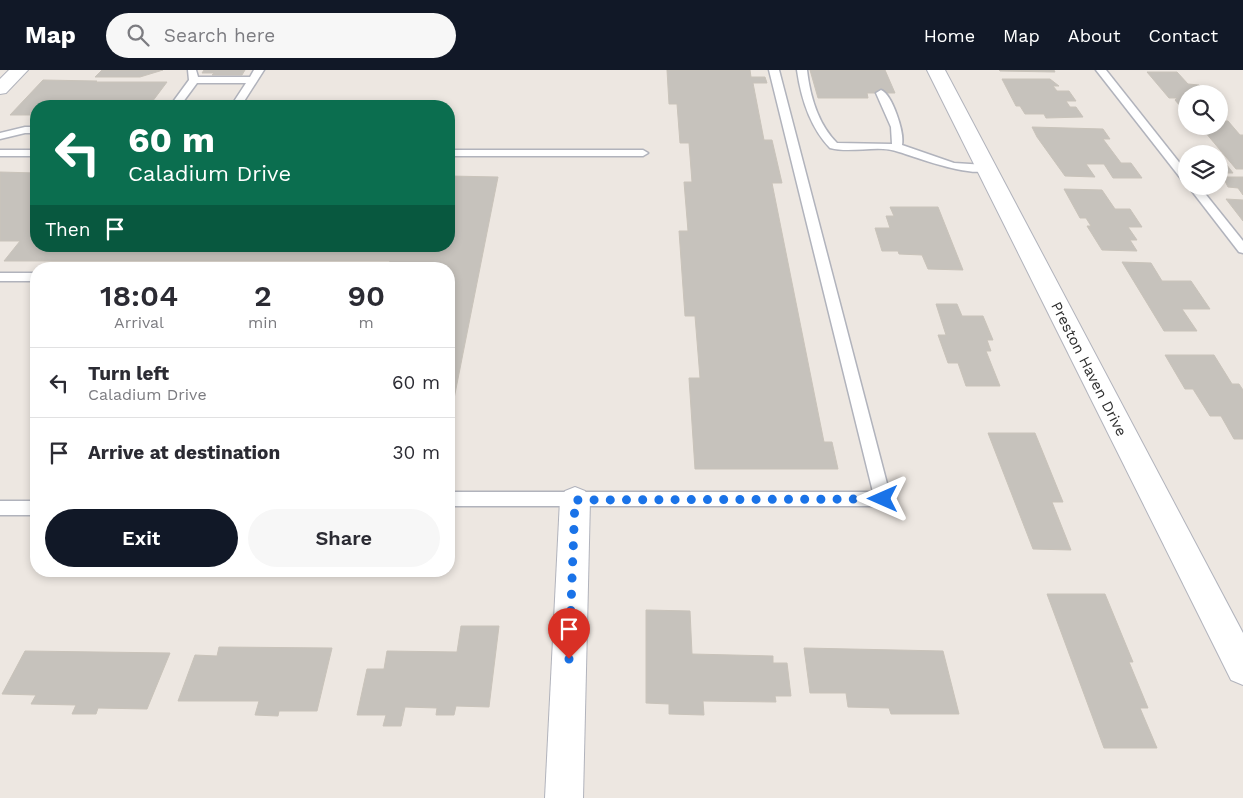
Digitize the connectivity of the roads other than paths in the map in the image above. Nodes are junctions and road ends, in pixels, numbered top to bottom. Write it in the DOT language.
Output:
graph roads {
  1 [pos="19,70"];
  2 [pos="259,70"];
  3 [pos="774,70"];
  4 [pos="802,70"];
  5 [pos="936,70"];
  6 [pos="1101,70"];
  7 [pos="193,75"];
  8 [pos="253,80"];
  9 [pos="0,89"];
  10 [pos="881,93"];
  11 [pos="178,100"];
  12 [pos="240,100"];
  13 [pos="30,130"];
  14 [pos="0,136"];
  15 [pos="896,147"];
  16 [pos="0,153"];
  17 [pos="30,153"];
  18 [pos="455,153"];
  19 [pos="643,153"];
  20 [pos="986,168"];
  21 [pos="1178,168"];
  22 [pos="1200,195"];
  23 [pos="1243,249"];
  24 [pos="0,277"];
  25 [pos="30,278"];
  26 [pos="455,499"];
  27 [pos="575,500"];
  28 [pos="0,508"];
  29 [pos="30,508"];
  30 [pos="1243,668"];
  31 [pos="564,798"];
  1 -- 9 [label="street"];
  2 -- 8 [label="lane"];
  3 -- 27 [label="lane"];
  4 -- 15 [label="lane"];
  5 -- 20 [label="street, Preston Haven Drive"];
  6 -- 21 [label="lane"];
  7 -- 8 [label="lane"];
  7 -- 11 [label="lane"];
  8 -- 12 [label="lane"];
  10 -- 15 [label="lane"];
  13 -- 14 [label="lane"];
  15 -- 20 [label="lane"];
  16 -- 17 [label="lane"];
  18 -- 19 [label="lane"];
  20 -- 30 [label="street, Preston Haven Drive"];
  22 -- 23 [label="lane"];
  24 -- 25 [label="lane"];
  26 -- 27 [label="lane"];
  27 -- 31 [label="street"];
  28 -- 29 [label="lane"];
}
